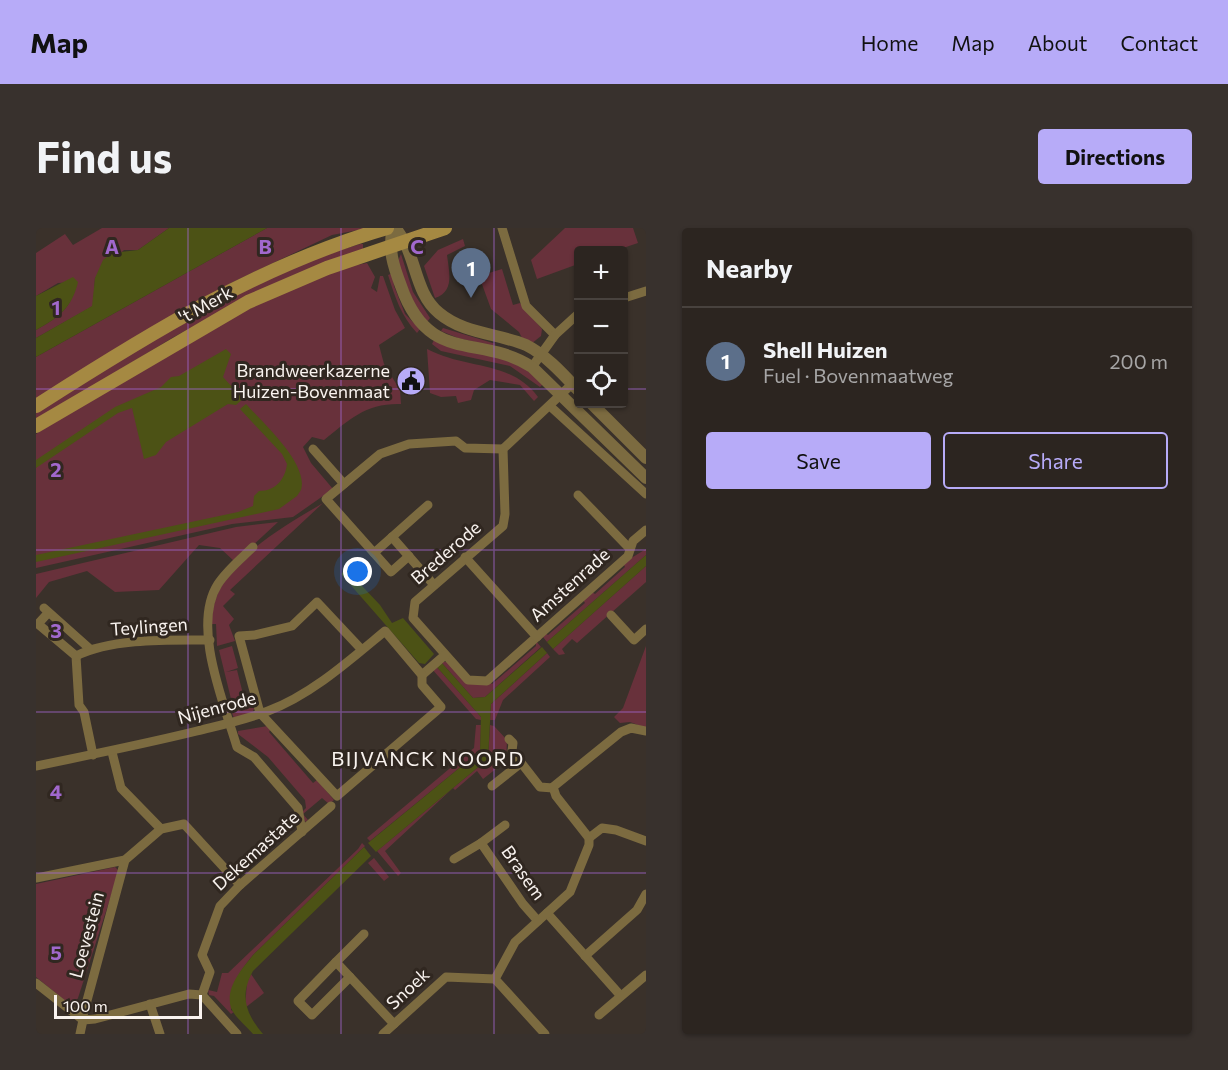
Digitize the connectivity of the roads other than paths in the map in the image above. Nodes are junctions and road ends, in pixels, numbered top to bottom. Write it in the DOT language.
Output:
graph roads {
  1 [pos="387,228"];
  2 [pos="394,228"];
  3 [pos="445,228"];
  4 [pos="502,228"];
  5 [pos="406,240"];
  6 [pos="389,245"];
  7 [pos="646,291"];
  8 [pos="628,297"];
  9 [pos="574,318"];
  10 [pos="555,335"];
  11 [pos="508,339"];
  12 [pos="540,354"];
  13 [pos="504,355"];
  14 [pos="532,367"];
  15 [pos="574,386"];
  16 [pos="574,388"];
  17 [pos="561,396"];
  18 [pos="36,406"];
  19 [pos="551,407"];
  20 [pos="596,408"];
  21 [pos="36,426"];
  22 [pos="313,448"];
  23 [pos="503,449"];
  24 [pos="646,458"];
  25 [pos="646,478"];
  26 [pos="344,484"];
  27 [pos="646,494"];
  28 [pos="578,495"];
  29 [pos="428,505"];
  30 [pos="646,530"];
  31 [pos="392,537"];
  32 [pos="253,547"];
  33 [pos="630,549"];
  34 [pos="374,553"];
  35 [pos="409,556"];
  36 [pos="465,557"];
  37 [pos="434,585"];
  38 [pos="416,601"];
  39 [pos="611,615"];
  40 [pos="646,629"];
  41 [pos="537,637"];
  42 [pos="210,640"];
  43 [pos="90,649"];
  44 [pos="362,650"];
  45 [pos="76,656"];
  46 [pos="442,657"];
  47 [pos="422,675"];
  48 [pos="260,713"];
  49 [pos="230,722"];
  50 [pos="646,731"];
  51 [pos="509,739"];
  52 [pos="112,752"];
  53 [pos="93,755"];
  54 [pos="521,763"];
  55 [pos="36,766"];
  56 [pos="492,786"];
  57 [pos="553,788"];
  58 [pos="331,806"];
  59 [pos="505,825"];
  60 [pos="161,829"];
  61 [pos="302,832"];
  62 [pos="589,838"];
  63 [pos="646,841"];
  64 [pos="481,843"];
  65 [pos="454,859"];
  66 [pos="125,860"];
  67 [pos="36,878"];
  68 [pos="240,885"];
  69 [pos="646,894"];
  70 [pos="547,913"];
  71 [pos="538,921"];
  72 [pos="364,933"];
  73 [pos="585,956"];
  74 [pos="336,962"];
  75 [pos="646,975"];
  76 [pos="350,976"];
  77 [pos="495,979"];
  78 [pos="36,983"];
  79 [pos="202,995"];
  80 [pos="620,995"];
  81 [pos="150,1004"];
  82 [pos="599,1015"];
  83 [pos="82,1020"];
  84 [pos="394,1024"];
  85 [pos="80,1034"];
  86 [pos="160,1034"];
  87 [pos="237,1034"];
  88 [pos="383,1034"];
  89 [pos="545,1034"];
  1 -- 18 [label="main road, 't Merk"];
  2 -- 5 [label="street"];
  2 -- 6 [label="street"];
  3 -- 5 [label="main road, 't Merk"];
  4 -- 10 [label="street"];
  5 -- 6 [label="main road, 't Merk"];
  5 -- 11 [label="street"];
  6 -- 13 [label="street"];
  6 -- 21 [label="main road, 't Merk"];
  7 -- 8 [label="street"];
  9 -- 10 [label="street"];
  10 -- 12 [label="street"];
  11 -- 12 [label="street"];
  11 -- 13 [label="street"];
  12 -- 14 [label="street"];
  12 -- 15 [label="street"];
  13 -- 14 [label="street"];
  14 -- 17 [label="street"];
  16 -- 17 [label="street"];
  17 -- 19 [label="street"];
  17 -- 25 [label="street"];
  19 -- 23 [label="street"];
  19 -- 27 [label="street"];
  20 -- 24 [label="street"];
  22 -- 26 [label="street"];
  23 -- 26 [label="street"];
  23 -- 36 [label="street, Brederode"];
  26 -- 34 [label="street"];
  28 -- 33 [label="street"];
  29 -- 31 [label="street"];
  30 -- 33 [label="street, Amstenrade"];
  31 -- 34 [label="street"];
  31 -- 35 [label="street"];
  32 -- 42 [label="street"];
  33 -- 41 [label="street, Amstenrade"];
  34 -- 35 [label="street"];
  35 -- 37 [label="street"];
  36 -- 37 [label="street, Brederode"];
  36 -- 41 [label="street"];
  37 -- 38 [label="street, Brederode"];
  38 -- 46 [label="street, Amstenrade"];
  39 -- 40 [label="street"];
  41 -- 46 [label="street, Amstenrade"];
  42 -- 43 [label="street, Teylingen"];
  42 -- 49 [label="street"];
  43 -- 45 [label="street, Teylingen"];
  43 -- 45 [label="street, Teylingen"];
  44 -- 47 [label="street, Nijenrode"];
  44 -- 48 [label="street, Nijenrode"];
  44 -- 48 [label="street"];
  45 -- 53 [label="street"];
  46 -- 47 [label="street"];
  47 -- 48 [label="street"];
  48 -- 49 [label="street, Nijenrode"];
  49 -- 52 [label="street, Nijenrode"];
  49 -- 61 [label="street"];
  50 -- 57 [label="street"];
  51 -- 54 [label="street"];
  52 -- 53 [label="street, Nijenrode"];
  52 -- 60 [label="street"];
  53 -- 55 [label="street, Nijenrode"];
  54 -- 56 [label="street"];
  54 -- 57 [label="street"];
  57 -- 62 [label="street"];
  58 -- 61 [label="street, Dekemastate"];
  59 -- 64 [label="street, Brasem"];
  60 -- 66 [label="street, Loevestein"];
  60 -- 68 [label="street"];
  61 -- 68 [label="street, Dekemastate"];
  62 -- 63 [label="street"];
  62 -- 70 [label="street"];
  64 -- 65 [label="street, Brasem"];
  64 -- 71 [label="street, Brasem"];
  66 -- 67 [label="street, Loevestein"];
  66 -- 83 [label="street, Loevestein"];
  68 -- 79 [label="street, Dekemastate"];
  69 -- 73 [label="street"];
  70 -- 71 [label="street"];
  70 -- 73 [label="street"];
  71 -- 77 [label="street"];
  72 -- 74 [label="street"];
  73 -- 80 [label="street"];
  74 -- 76 [label="street"];
  74 -- 76 [label="street"];
  75 -- 80 [label="street"];
  76 -- 84 [label="street"];
  77 -- 84 [label="street, Snoek"];
  77 -- 89 [label="street"];
  78 -- 83 [label="street"];
  79 -- 81 [label="street"];
  79 -- 87 [label="street"];
  80 -- 82 [label="street"];
  81 -- 83 [label="street"];
  81 -- 86 [label="street"];
  83 -- 85 [label="street, Loevestein"];
  84 -- 88 [label="street, Snoek"];
}
